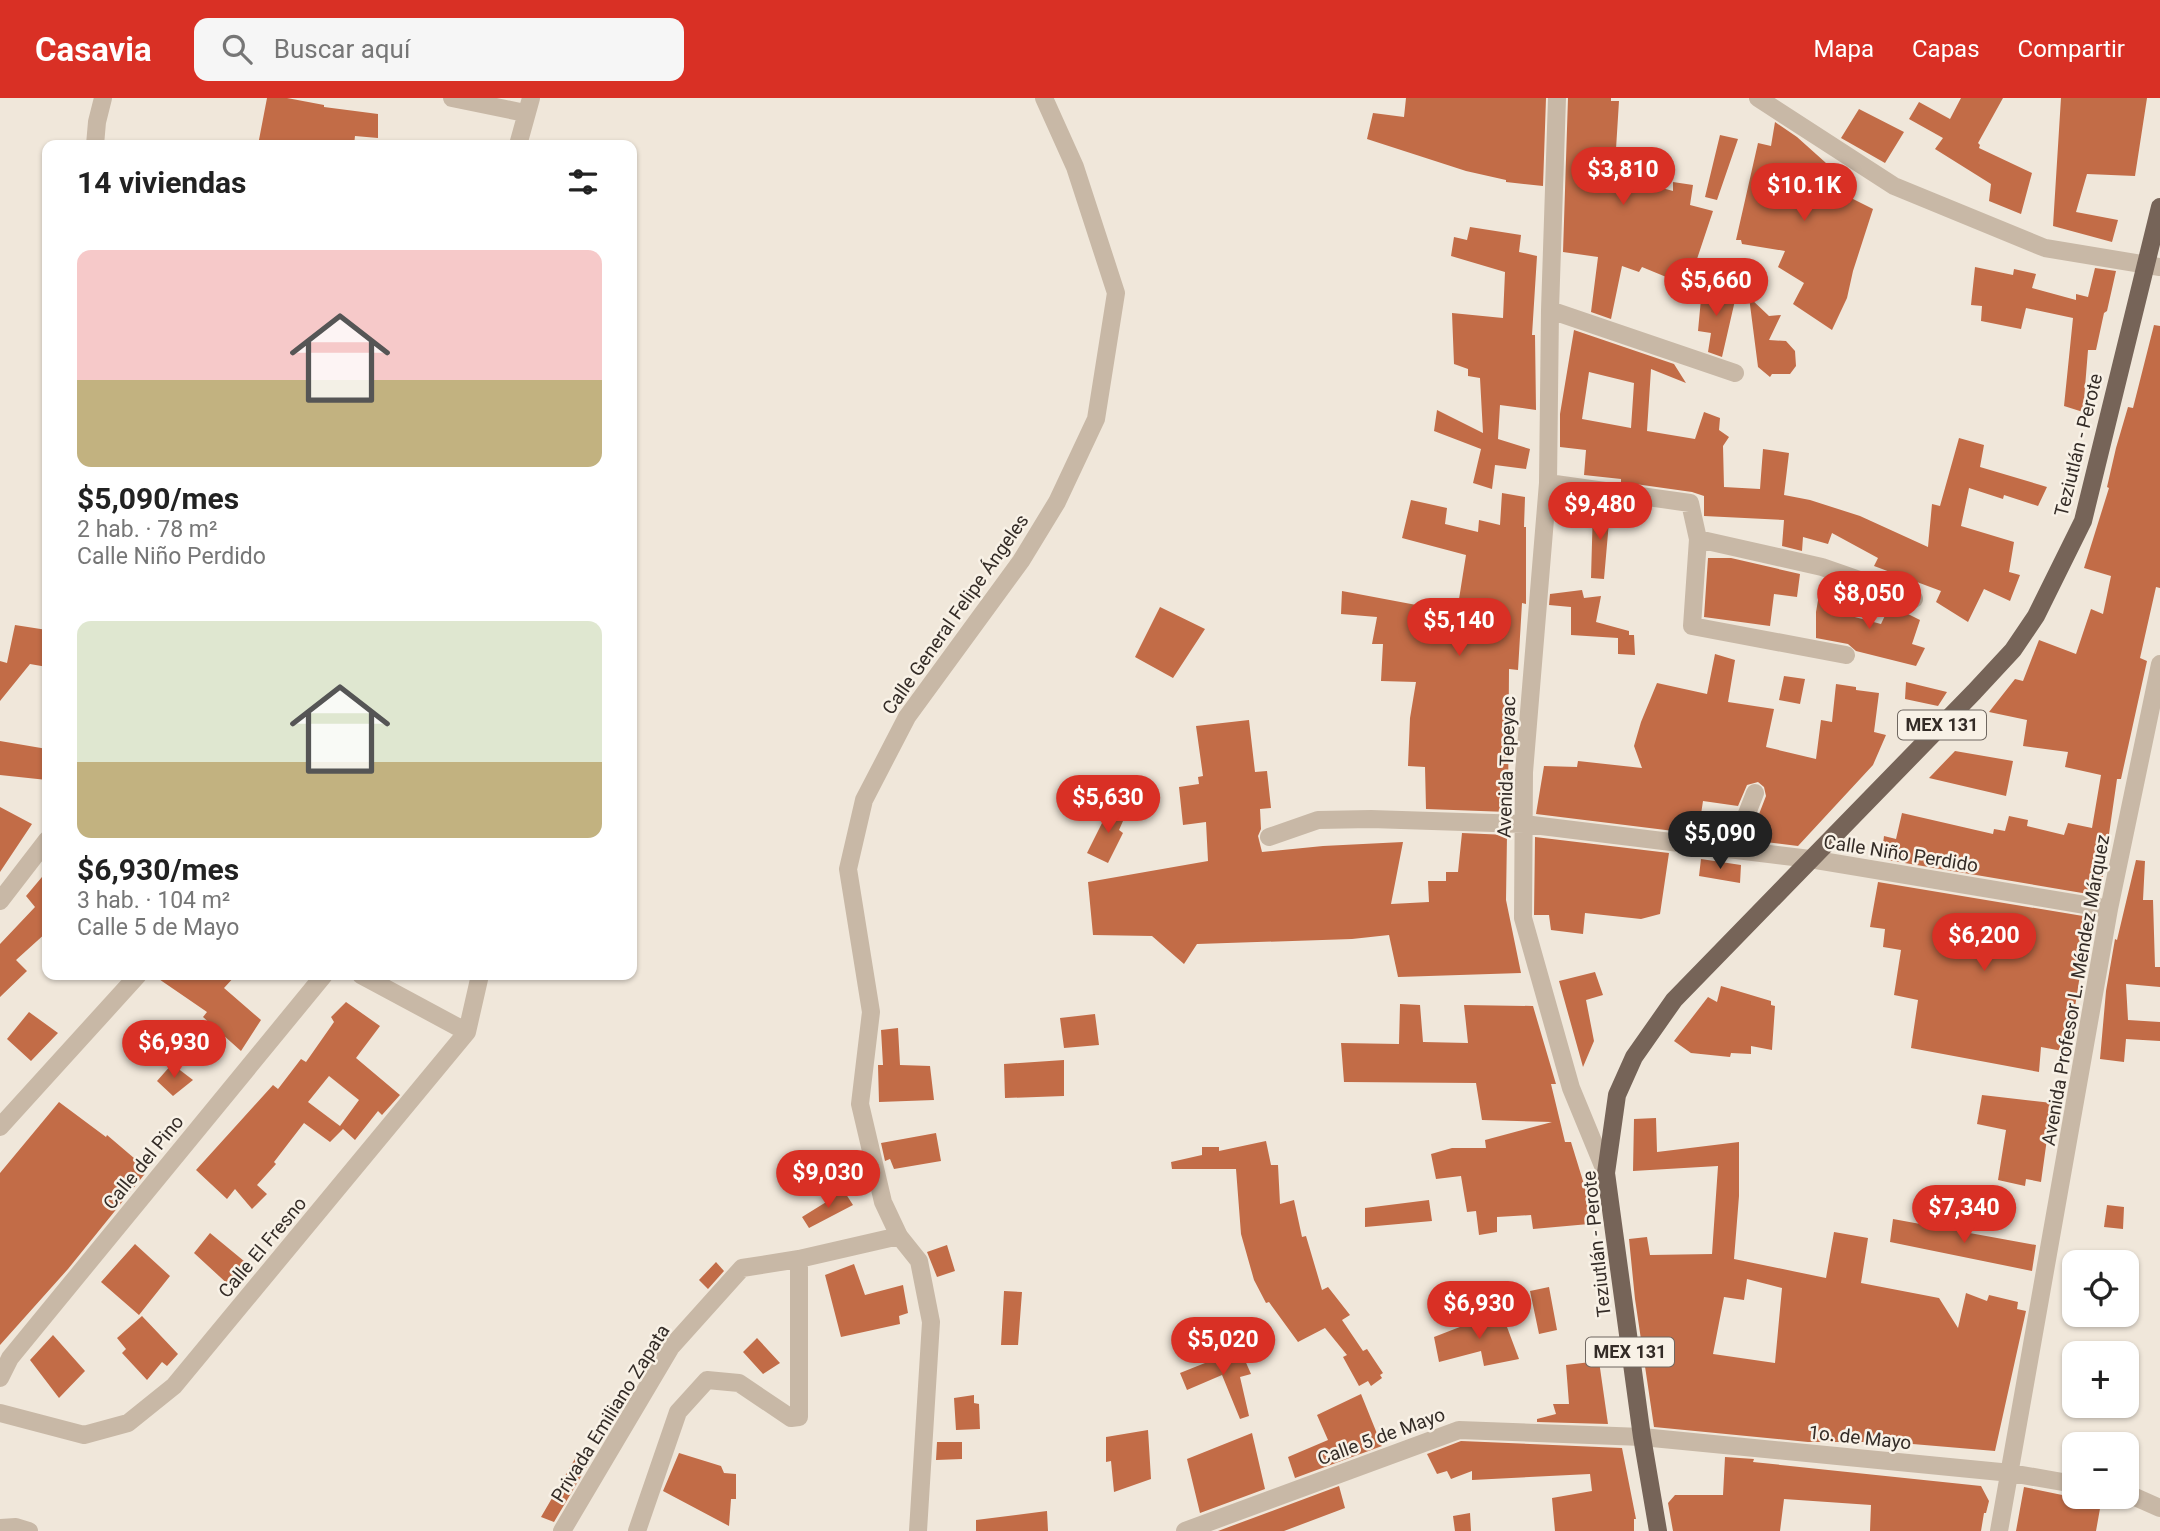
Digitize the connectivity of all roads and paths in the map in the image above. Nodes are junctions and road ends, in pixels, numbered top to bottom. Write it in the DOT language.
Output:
graph roads {
  1 [pos="103,98"];
  2 [pos="452,98"];
  3 [pos="1044,98"];
  4 [pos="1557,98"];
  5 [pos="1758,98"];
  6 [pos="528,106"];
  7 [pos="95,140"];
  8 [pos="519,140"];
  9 [pos="2160,207"];
  10 [pos="2152,265"];
  11 [pos="1550,310"];
  12 [pos="1735,373"];
  13 [pos="1548,483"];
  14 [pos="1698,540"];
  15 [pos="1914,599"];
  16 [pos="1846,655"];
  17 [pos="2160,664"];
  18 [pos="1755,793"];
  19 [pos="1524,824"];
  20 [pos="1269,837"];
  21 [pos="42,846"];
  22 [pos="1733,849"];
  23 [pos="1810,859"];
  24 [pos="0,901"];
  25 [pos="2109,909"];
  26 [pos="133,980"];
  27 [pos="320,980"];
  28 [pos="370,980"];
  29 [pos="479,980"];
  30 [pos="467,1032"];
  31 [pos="0,1127"];
  32 [pos="1606,1173"];
  33 [pos="899,1236"];
  34 [pos="799,1259"];
  35 [pos="0,1378"];
  36 [pos="0,1413"];
  37 [pos="1642,1437"];
  38 [pos="2011,1473"];
  39 [pos="2062,1482"];
  40 [pos="2139,1499"];
  41 [pos="2160,1508"];
  42 [pos="0,1528"];
  43 [pos="29,1531"];
  44 [pos="562,1531"];
  45 [pos="637,1531"];
  46 [pos="918,1531"];
  47 [pos="1185,1531"];
  48 [pos="1658,1531"];
  49 [pos="1999,1531"];
  1 -- 7 [label="street"];
  2 -- 6 [label="street"];
  3 -- 33 [label="street, Calle General Felipe Ángeles"];
  4 -- 11 [label="street, Avenida Tepeyac"];
  5 -- 10 [label="street"];
  6 -- 8 [label="street"];
  9 -- 10 [label="main road, Teziutlán - Perote / MEX 131"];
  10 -- 23 [label="main road, Teziutlán - Perote / MEX 131"];
  11 -- 12 [label="street"];
  11 -- 13 [label="street, Avenida Tepeyac"];
  13 -- 14 [label="street"];
  13 -- 19 [label="street, Avenida Tepeyac"];
  14 -- 15 [label="street"];
  14 -- 16 [label="street"];
  17 -- 25 [label="street, Avenida Profesor L. Méndez Márquez"];
  18 -- 22 [label="street"];
  19 -- 20 [label="street, Calle Niño Perdido"];
  19 -- 22 [label="street, Calle Niño Perdido"];
  19 -- 32 [label="street, Avenida Tepeyac"];
  21 -- 24 [label="street"];
  22 -- 23 [label="street, Calle Niño Perdido"];
  23 -- 25 [label="street, Calle Niño Perdido"];
  23 -- 32 [label="main road, Teziutlán - Perote / MEX 131"];
  25 -- 38 [label="street, Avenida Profesor L. Méndez Márquez"];
  26 -- 31 [label="street"];
  27 -- 35 [label="street, Calle del Pino"];
  28 -- 30 [label="street"];
  29 -- 30 [label="street, Calle El Fresno"];
  30 -- 36 [label="street, Calle El Fresno"];
  32 -- 37 [label="main road, Teziutlán - Perote / MEX 131"];
  33 -- 34 [label="street, Privada Emiliano Zapata"];
  33 -- 46 [label="street, Calle General Felipe Ángeles"];
  34 -- 44 [label="street, Privada Emiliano Zapata"];
  34 -- 45 [label="street"];
  37 -- 38 [label="street, 1o. de Mayo"];
  37 -- 47 [label="street, Calle 5 de Mayo"];
  37 -- 48 [label="main road, Teziutlán - Perote / MEX 131"];
  38 -- 39 [label="street, 1o. de Mayo"];
  38 -- 49 [label="street, Avenida Profesor L. Méndez Márquez"];
  40 -- 41 [label="street"];
  42 -- 43 [label="street"];
}
